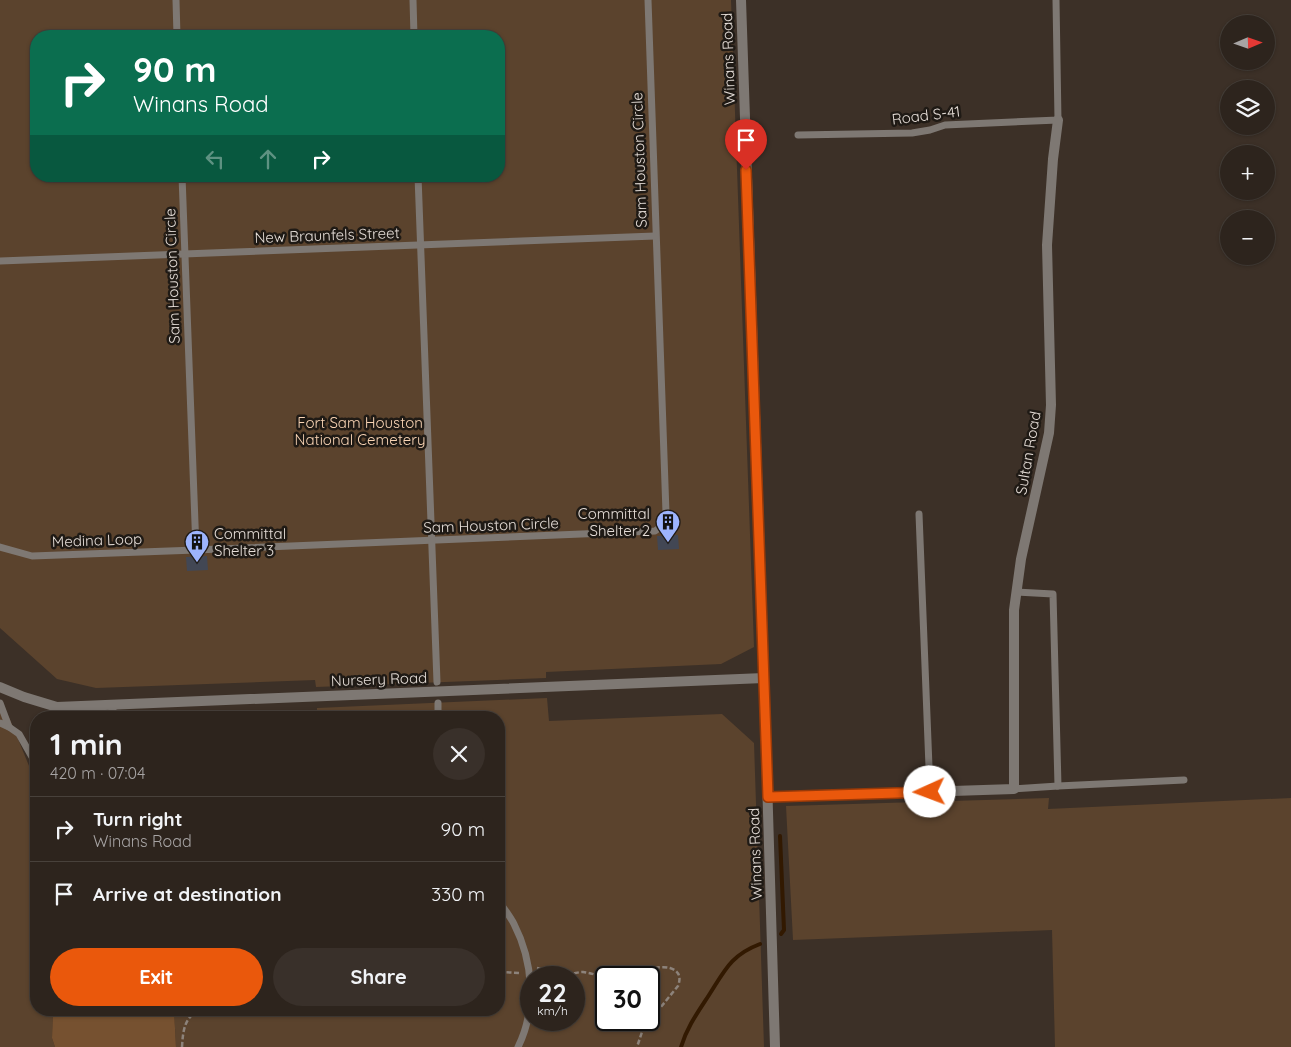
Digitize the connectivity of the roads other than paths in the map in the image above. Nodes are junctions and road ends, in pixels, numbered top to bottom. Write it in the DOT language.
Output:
graph roads {
  1 [pos="176,0"];
  2 [pos="413,0"];
  3 [pos="648,0"];
  4 [pos="742,0"];
  5 [pos="1056,0"];
  6 [pos="177,30"];
  7 [pos="414,30"];
  8 [pos="1058,120"];
  9 [pos="798,135"];
  10 [pos="182,182"];
  11 [pos="418,182"];
  12 [pos="655,236"];
  13 [pos="419,245"];
  14 [pos="185,254"];
  15 [pos="0,261"];
  16 [pos="919,514"];
  17 [pos="432,540"];
  18 [pos="0,547"];
  19 [pos="196,550"];
  20 [pos="1016,592"];
  21 [pos="764,678"];
  22 [pos="437,682"];
  23 [pos="0,687"];
  24 [pos="0,703"];
  25 [pos="438,703"];
  26 [pos="110,705"];
  27 [pos="113,711"];
  28 [pos="438,711"];
  29 [pos="0,723"];
  30 [pos="9,727"];
  31 [pos="30,753"];
  32 [pos="1184,780"];
  33 [pos="1058,786"];
  34 [pos="1014,789"];
  35 [pos="930,792"];
  36 [pos="768,797"];
  37 [pos="505,909"];
  38 [pos="518,1047"];
  39 [pos="775,1047"];
  1 -- 6 [label="lane"];
  2 -- 7 [label="lane"];
  3 -- 12 [label="lane, Sam Houston Circle"];
  4 -- 21 [label="street, Winans Road"];
  5 -- 8 [label="lane"];
  8 -- 9 [label="lane, Road S-41"];
  8 -- 20 [label="street, Sultan Road"];
  10 -- 14 [label="lane, Sam Houston Circle"];
  11 -- 13 [label="lane"];
  12 -- 13 [label="lane, New Braunfels Street"];
  12 -- 17 [label="lane, Sam Houston Circle"];
  13 -- 14 [label="lane, New Braunfels Street"];
  13 -- 17 [label="lane"];
  14 -- 15 [label="lane, New Braunfels Street"];
  14 -- 19 [label="lane, Sam Houston Circle"];
  16 -- 35 [label="lane"];
  17 -- 19 [label="lane, Sam Houston Circle"];
  17 -- 22 [label="lane"];
  18 -- 19 [label="lane, Medina Loop"];
  20 -- 33 [label="lane"];
  20 -- 34 [label="street, Sultan Road"];
  21 -- 26 [label="street, Nursery Road"];
  21 -- 36 [label="street, Winans Road"];
  23 -- 26 [label="street, Nursery Road"];
  24 -- 30 [label="lane"];
  25 -- 28 [label="lane"];
  26 -- 27 [label="lane"];
  29 -- 30 [label="lane"];
  30 -- 31 [label="lane"];
  32 -- 33 [label="lane"];
  33 -- 34 [label="lane"];
  34 -- 35 [label="street"];
  35 -- 36 [label="street"];
  36 -- 39 [label="street, Winans Road"];
  37 -- 38 [label="lane"];
}
